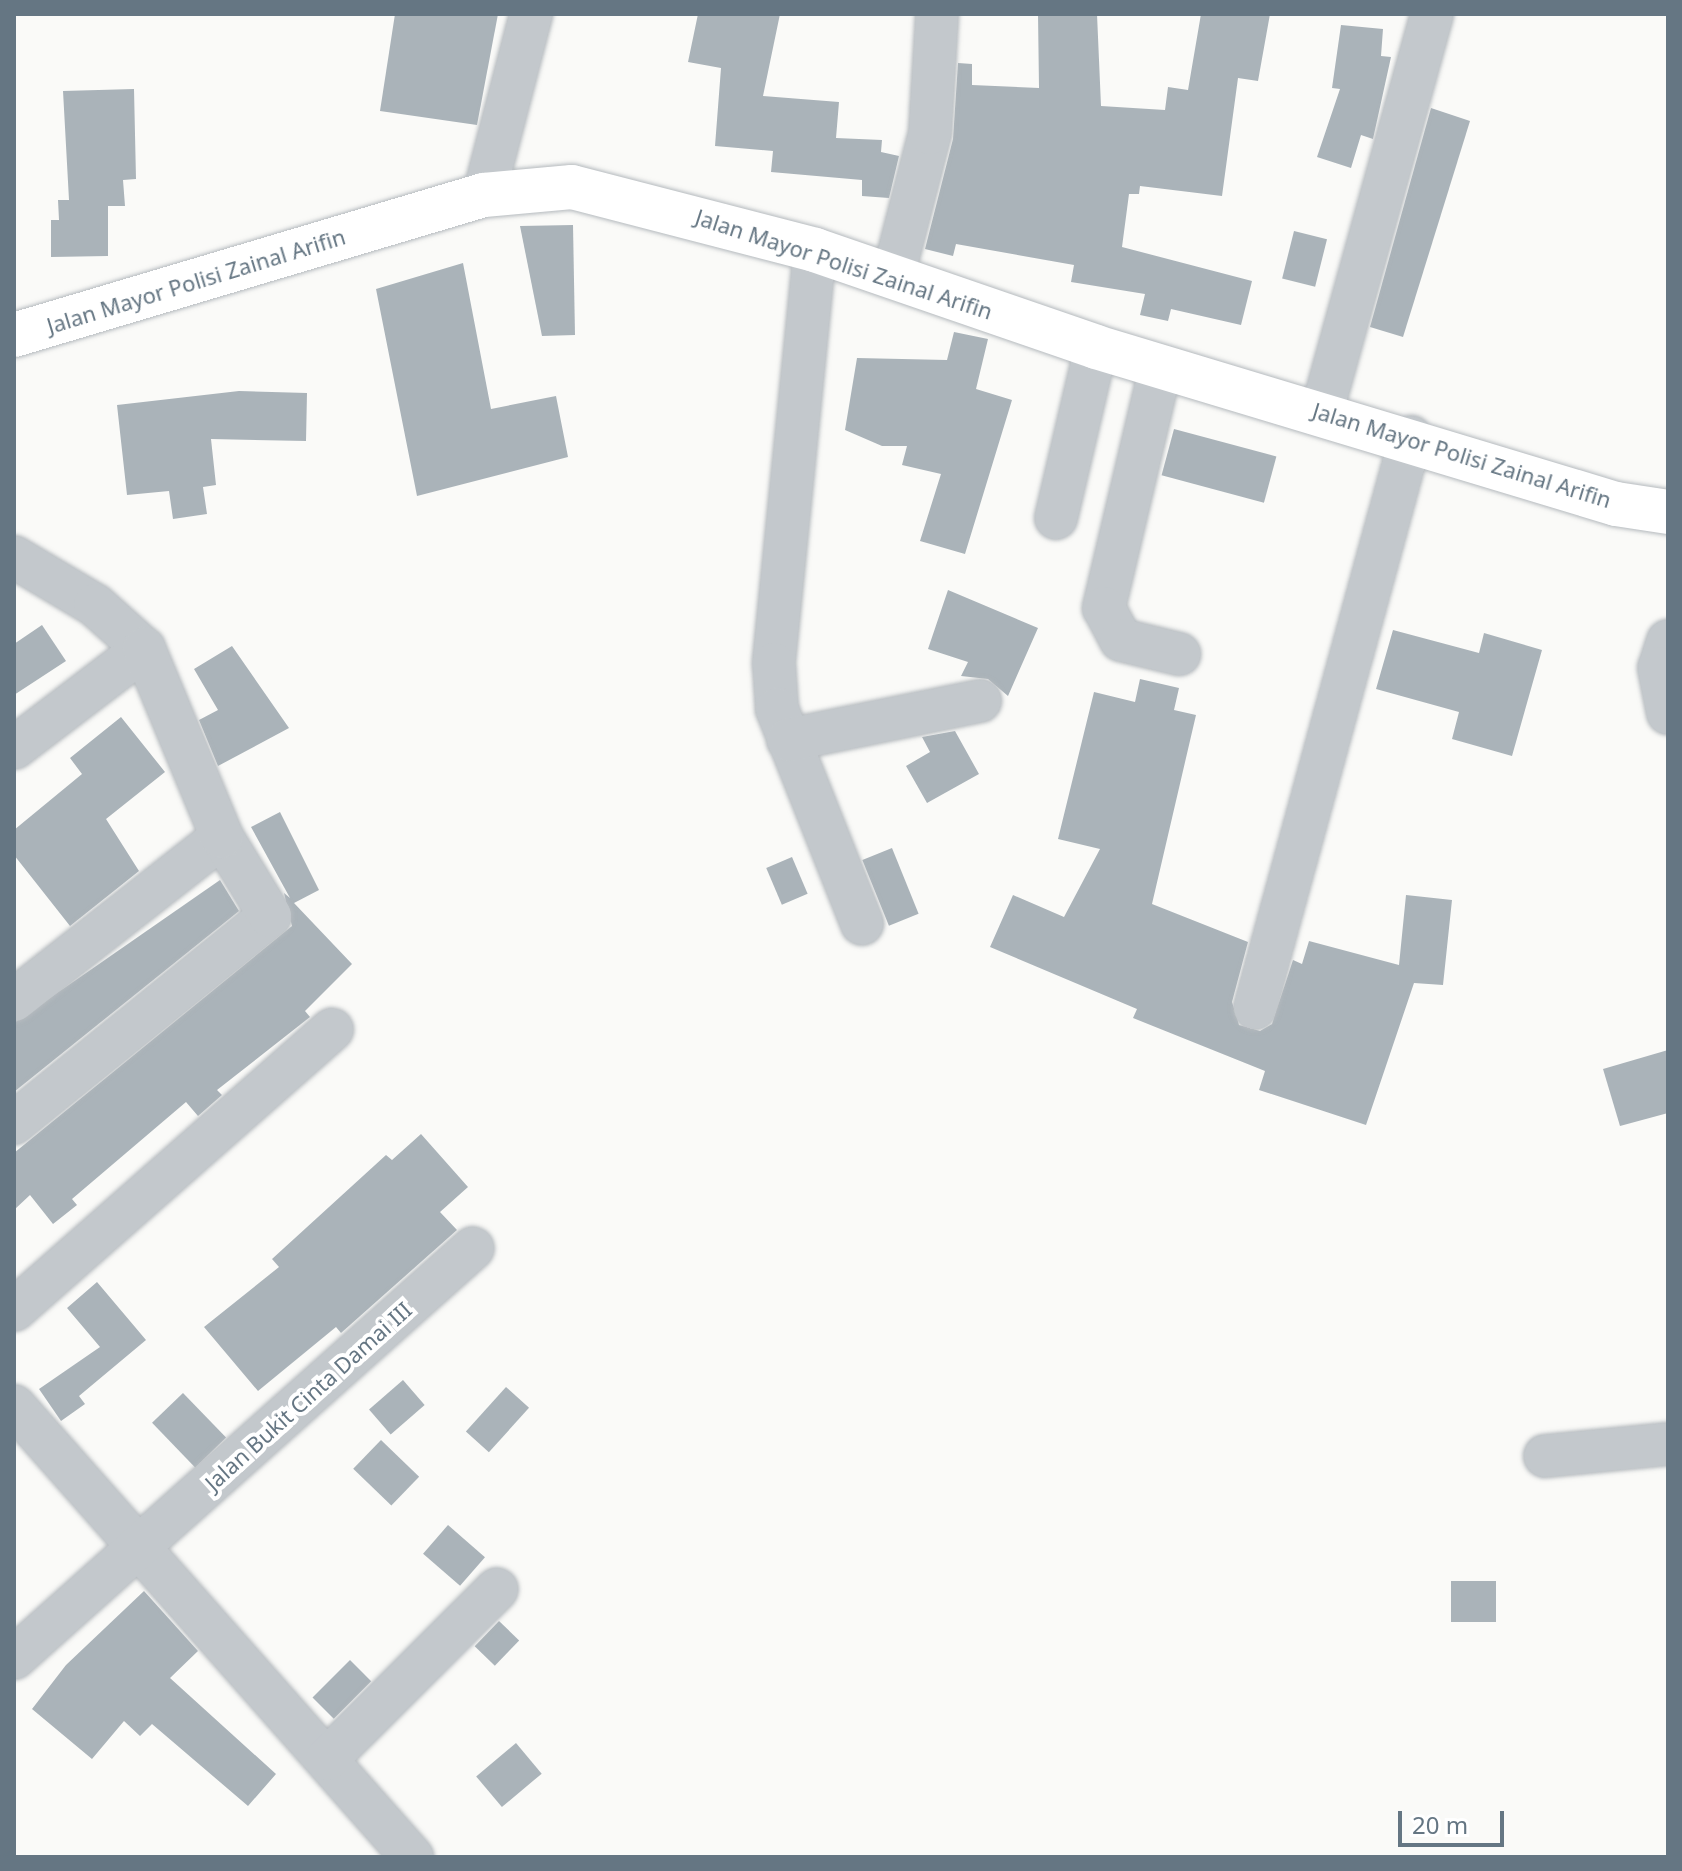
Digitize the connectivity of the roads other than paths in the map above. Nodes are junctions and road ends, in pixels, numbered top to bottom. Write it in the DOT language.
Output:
graph roads {
  1 [pos="531,14"];
  2 [pos="937,14"];
  3 [pos="1432,15"];
  4 [pos="484,195"];
  5 [pos="815,250"];
  6 [pos="893,276"];
  7 [pos="14,335"];
  8 [pos="1096,347"];
  9 [pos="1161,366"];
  10 [pos="1322,411"];
  11 [pos="1411,437"];
  12 [pos="1668,512"];
  13 [pos="1056,518"];
  14 [pos="14,557"];
  15 [pos="1668,641"];
  16 [pos="144,649"];
  17 [pos="1179,654"];
  18 [pos="980,701"];
  19 [pos="1668,713"];
  20 [pos="788,740"];
  21 [pos="14,748"];
  22 [pos="222,837"];
  23 [pos="862,924"];
  24 [pos="14,1000"];
  25 [pos="1255,1008"];
  26 [pos="332,1030"];
  27 [pos="14,1123"];
  28 [pos="473,1248"];
  29 [pos="14,1310"];
  30 [pos="14,1406"];
  31 [pos="1668,1444"];
  32 [pos="1545,1456"];
  33 [pos="142,1545"];
  34 [pos="497,1589"];
  35 [pos="14,1658"];
  36 [pos="327,1759"];
  37 [pos="412,1857"];
  1 -- 4 [label="street"];
  2 -- 6 [label="street"];
  3 -- 10 [label="street"];
  4 -- 5 [label="main road, Jalan Mayor Polisi Zainal Arifin"];
  4 -- 7 [label="main road, Jalan Mayor Polisi Zainal Arifin"];
  5 -- 6 [label="main road, Jalan Mayor Polisi Zainal Arifin"];
  5 -- 20 [label="street"];
  6 -- 8 [label="main road, Jalan Mayor Polisi Zainal Arifin"];
  8 -- 9 [label="main road, Jalan Mayor Polisi Zainal Arifin"];
  8 -- 13 [label="street"];
  9 -- 10 [label="main road, Jalan Mayor Polisi Zainal Arifin"];
  9 -- 17 [label="street"];
  10 -- 11 [label="main road, Jalan Mayor Polisi Zainal Arifin"];
  11 -- 12 [label="main road, Jalan Mayor Polisi Zainal Arifin"];
  11 -- 25 [label="street"];
  14 -- 16 [label="street"];
  15 -- 19 [label="street"];
  16 -- 21 [label="street"];
  16 -- 22 [label="street"];
  18 -- 20 [label="street"];
  20 -- 23 [label="street"];
  22 -- 24 [label="street"];
  22 -- 27 [label="street"];
  26 -- 29 [label="street"];
  28 -- 33 [label="street, Jalan Bukit Cinta Damai III"];
  30 -- 33 [label="street"];
  31 -- 32 [label="street"];
  33 -- 35 [label="street, Jalan Bukit Cinta Damai III"];
  33 -- 36 [label="street"];
  34 -- 36 [label="street"];
  36 -- 37 [label="street"];
}
